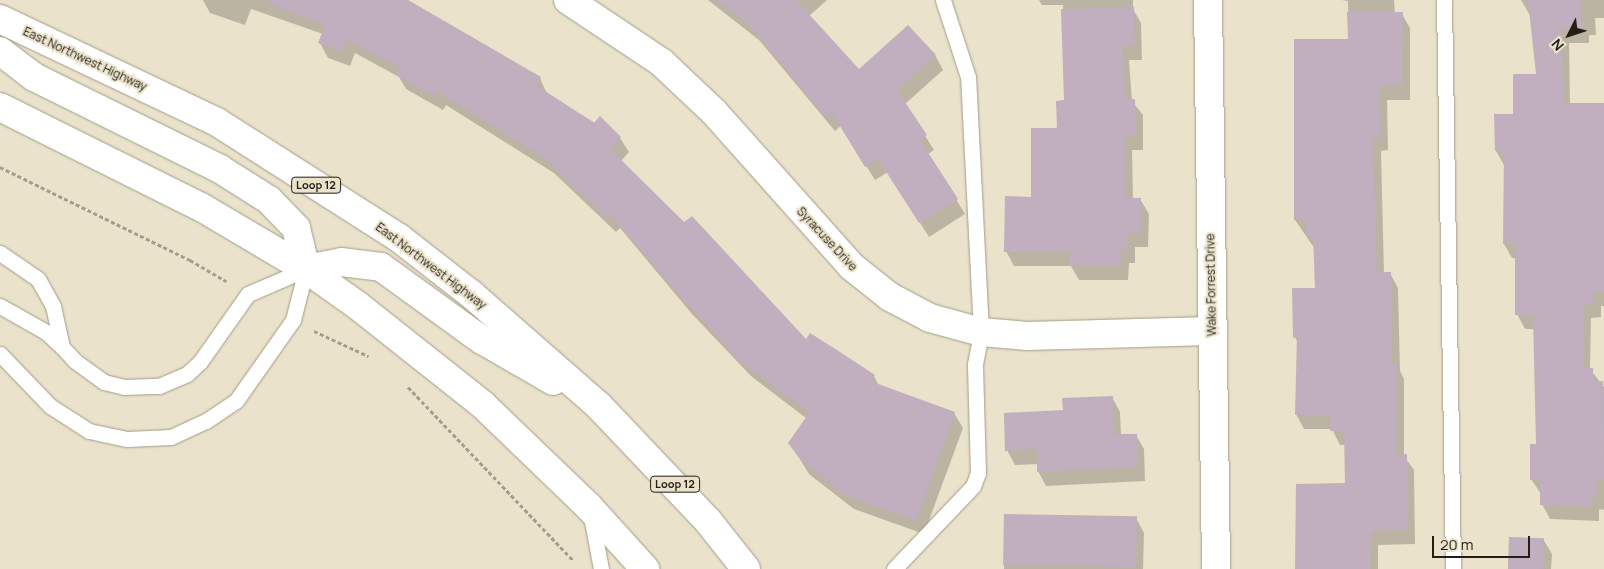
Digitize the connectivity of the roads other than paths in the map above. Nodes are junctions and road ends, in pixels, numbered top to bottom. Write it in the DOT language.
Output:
graph roads {
  1 [pos="568,0"];
  2 [pos="943,0"];
  3 [pos="1208,0"];
  4 [pos="1444,0"];
  5 [pos="0,19"];
  6 [pos="0,51"];
  7 [pos="0,106"];
  8 [pos="0,253"];
  9 [pos="306,269"];
  10 [pos="0,306"];
  11 [pos="1211,331"];
  12 [pos="981,332"];
  13 [pos="62,347"];
  14 [pos="0,354"];
  15 [pos="598,405"];
  16 [pos="589,508"];
  17 [pos="601,569"];
  18 [pos="645,569"];
  19 [pos="746,569"];
  20 [pos="894,569"];
  21 [pos="1216,569"];
  22 [pos="1453,569"];
  1 -- 12 [label="main road, Syracuse Drive"];
  2 -- 12 [label="lane"];
  3 -- 11 [label="main road, Wake Forrest Drive"];
  4 -- 22 [label="lane"];
  5 -- 15 [label="main road, East Northwest Highway / Loop 12"];
  6 -- 9 [label="main road"];
  7 -- 9 [label="main road"];
  8 -- 13 [label="lane"];
  9 -- 13 [label="lane"];
  9 -- 14 [label="lane"];
  9 -- 15 [label="main road"];
  9 -- 16 [label="main road"];
  10 -- 13 [label="lane"];
  11 -- 12 [label="main road, Syracuse Drive"];
  11 -- 21 [label="main road, Wake Forrest Drive"];
  12 -- 20 [label="lane"];
  15 -- 19 [label="main road, East Northwest Highway / Loop 12"];
  16 -- 17 [label="lane"];
  16 -- 18 [label="main road"];
}
